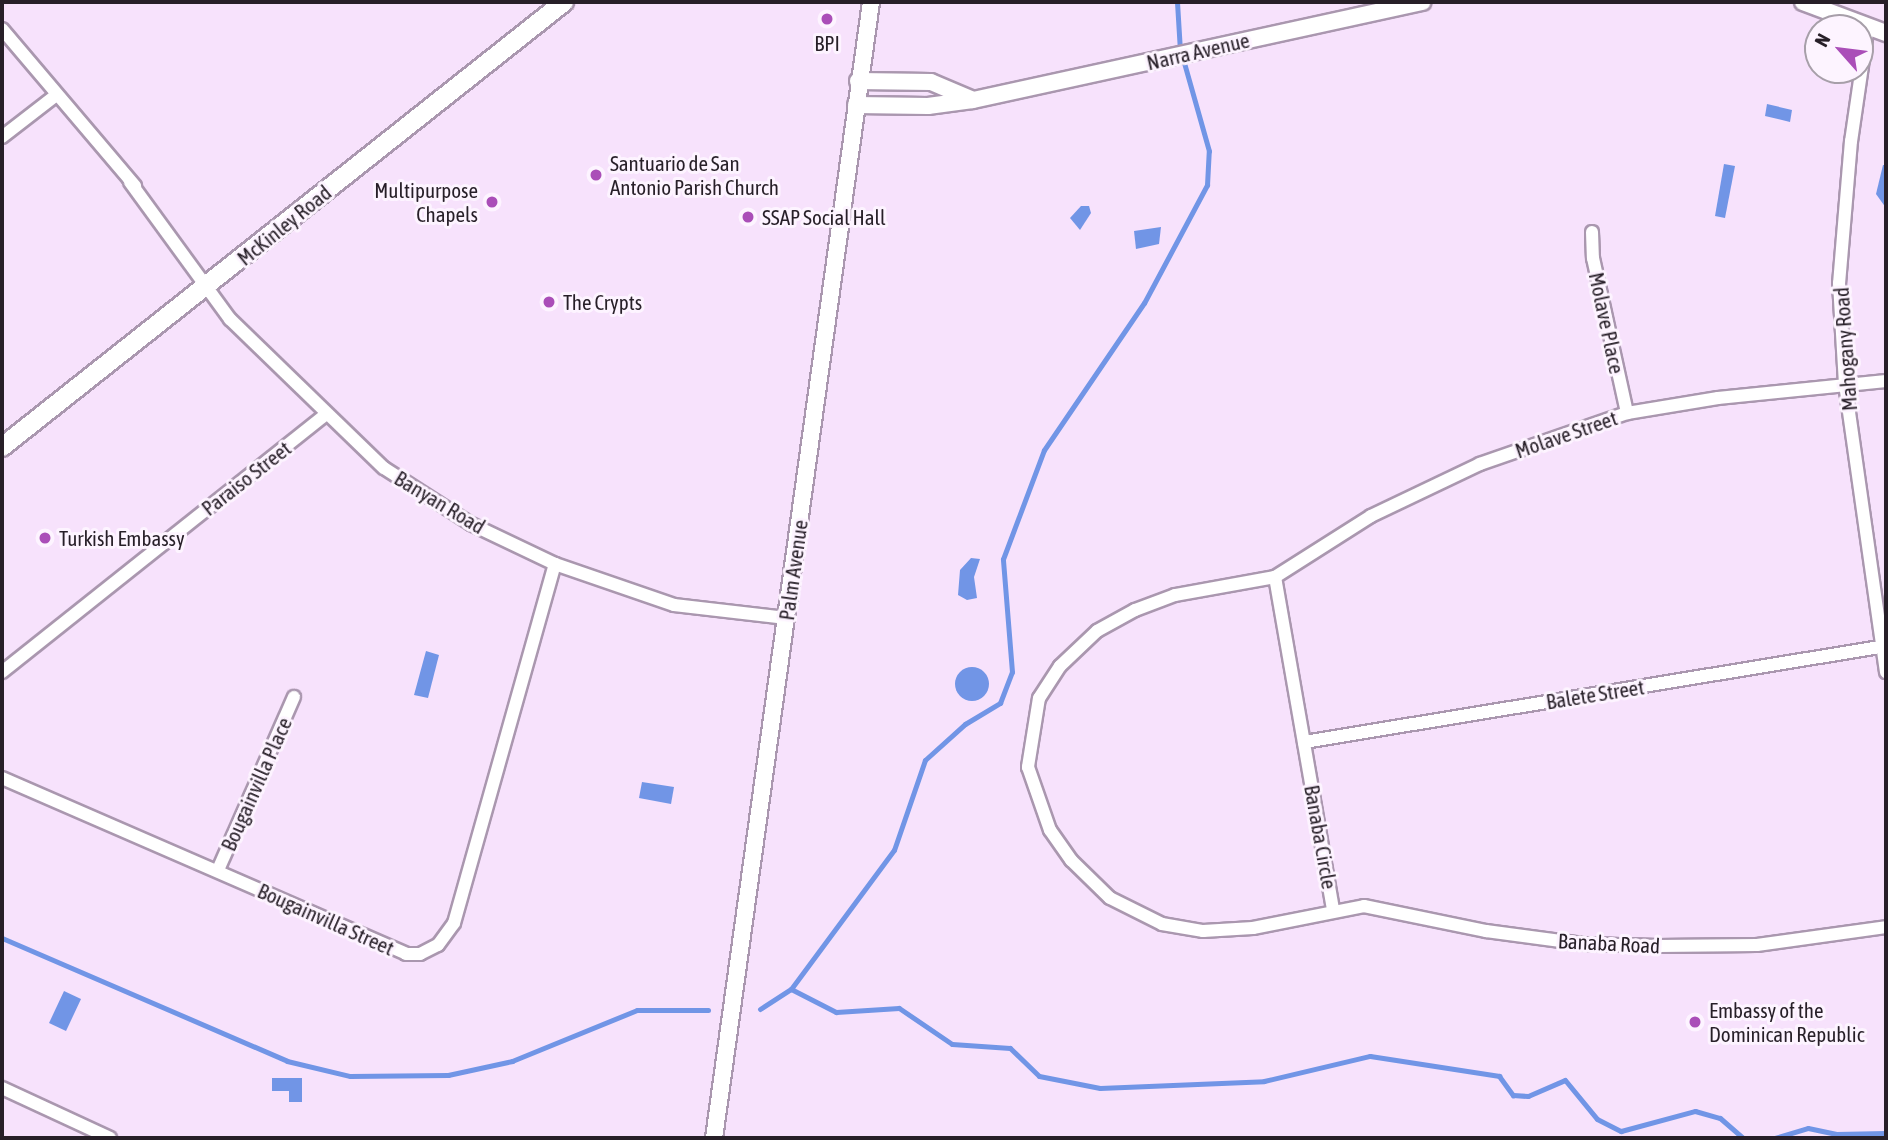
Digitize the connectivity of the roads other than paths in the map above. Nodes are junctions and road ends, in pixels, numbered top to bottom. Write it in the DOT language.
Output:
graph roads {
  1 [pos="564,2"];
  2 [pos="871,2"];
  3 [pos="1414,2"];
  4 [pos="1803,2"];
  5 [pos="1837,14"];
  6 [pos="2,30"];
  7 [pos="859,81"];
  8 [pos="1859,84"];
  9 [pos="55,96"];
  10 [pos="973,100"];
  11 [pos="856,105"];
  12 [pos="2,137"];
  13 [pos="1592,232"];
  14 [pos="206,288"];
  15 [pos="1886,381"];
  16 [pos="1846,384"];
  17 [pos="1627,413"];
  18 [pos="325,415"];
  19 [pos="2,447"];
  20 [pos="555,564"];
  21 [pos="1275,577"];
  22 [pos="786,618"];
  23 [pos="1884,647"];
  24 [pos="2,671"];
  25 [pos="1886,673"];
  26 [pos="294,697"];
  27 [pos="1304,743"];
  28 [pos="2,778"];
  29 [pos="218,870"];
  30 [pos="1333,909"];
  31 [pos="1886,927"];
  32 [pos="2,1088"];
  33 [pos="110,1138"];
  34 [pos="715,1138"];
  1 -- 14 [label="main road, McKinley Road"];
  2 -- 7 [label="street, Palm Avenue"];
  3 -- 10 [label="street, Narra Avenue"];
  4 -- 5 [label="street"];
  6 -- 9 [label="street, Banyan Road"];
  7 -- 10 [label="street"];
  7 -- 11 [label="street, Palm Avenue"];
  8 -- 16 [label="street, Mahogany Road"];
  9 -- 12 [label="street"];
  9 -- 14 [label="street, Banyan Road"];
  10 -- 11 [label="street, Narra Avenue"];
  11 -- 22 [label="street, Palm Avenue"];
  13 -- 17 [label="street, Molave Place"];
  14 -- 18 [label="street, Banyan Road"];
  14 -- 19 [label="main road, McKinley Road"];
  15 -- 16 [label="street, Molave Street"];
  16 -- 17 [label="street, Molave Street"];
  16 -- 23 [label="street, Mahogany Road"];
  17 -- 21 [label="street, Molave Street"];
  18 -- 20 [label="street, Banyan Road"];
  18 -- 24 [label="street, Paraiso Street"];
  20 -- 22 [label="street, Banyan Road"];
  20 -- 29 [label="street, Bougainvilla Street"];
  21 -- 27 [label="street, Banaba Circle"];
  21 -- 30 [label="street, Banaba Circle"];
  22 -- 34 [label="street, Palm Avenue"];
  23 -- 25 [label="street, Mahogany Road"];
  23 -- 27 [label="street, Balete Street"];
  26 -- 29 [label="street, Bougainvilla Place"];
  27 -- 30 [label="street, Banaba Circle"];
  28 -- 29 [label="street, Bougainvilla Street"];
  30 -- 31 [label="street, Banaba Road"];
  32 -- 33 [label="street"];
}
